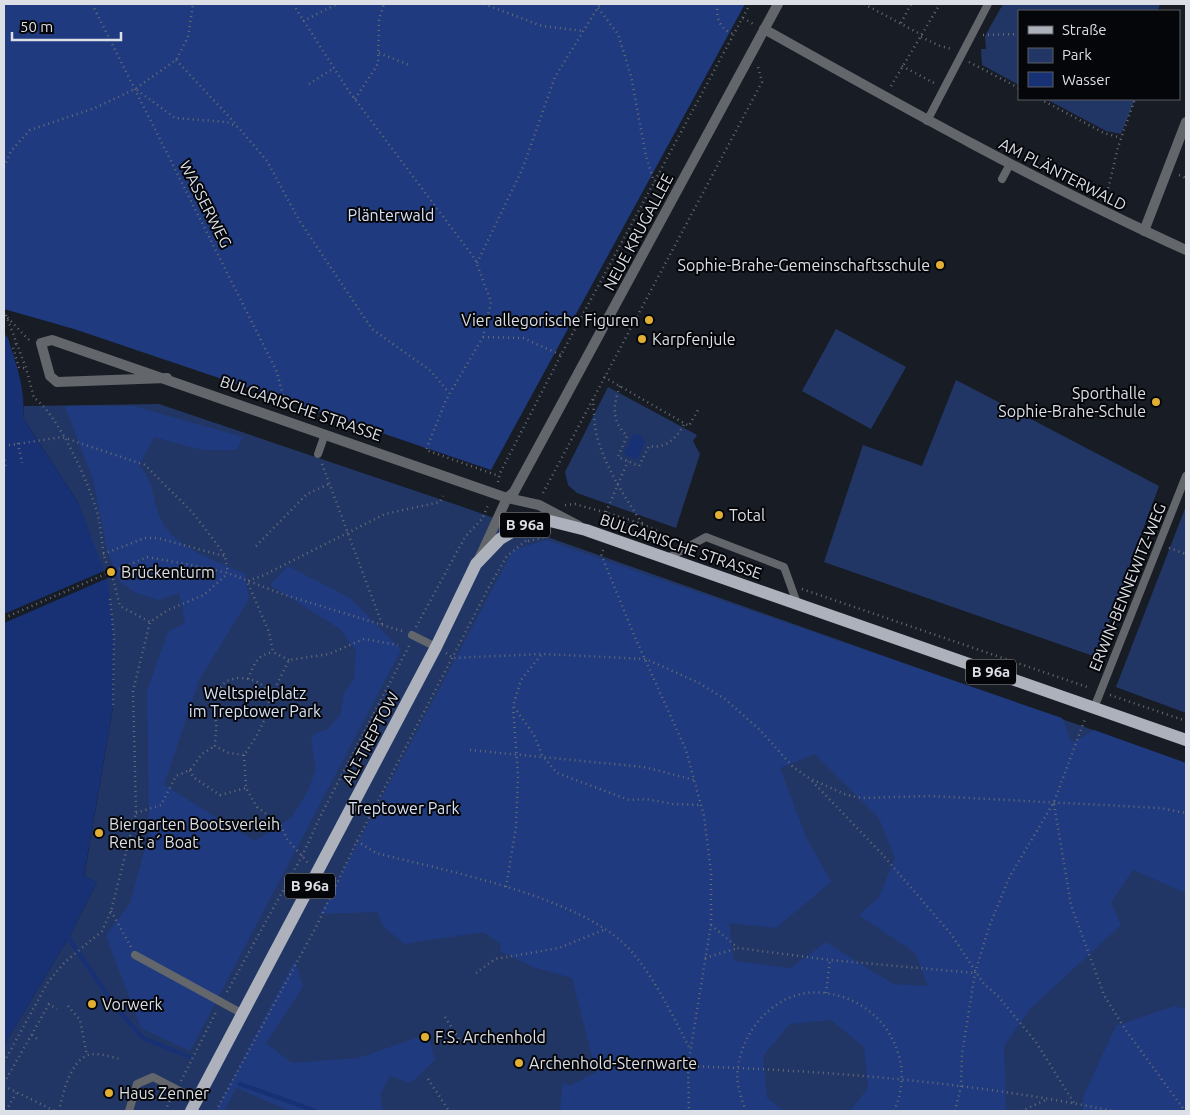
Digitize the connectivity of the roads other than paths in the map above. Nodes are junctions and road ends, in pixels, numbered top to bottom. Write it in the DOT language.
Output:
graph roads {
  1 [pos="778,4"];
  2 [pos="988,4"];
  3 [pos="760,28"];
  4 [pos="927,120"];
  5 [pos="1186,122"];
  6 [pos="1010,164"];
  7 [pos="1002,179"];
  8 [pos="1144,231"];
  9 [pos="1186,250"];
  10 [pos="167,378"];
  11 [pos="325,434"];
  12 [pos="318,454"];
  13 [pos="1186,476"];
  14 [pos="508,498"];
  15 [pos="586,530"];
  16 [pos="666,558"];
  17 [pos="476,564"];
  18 [pos="797,603"];
  19 [pos="412,635"];
  20 [pos="436,647"];
  21 [pos="1094,708"];
  22 [pos="1186,740"];
  23 [pos="135,955"];
  24 [pos="242,1014"];
  25 [pos="194,1106"];
  26 [pos="129,1111"];
  1 -- 3 [label="street, NEUE KRUGALLEE"];
  2 -- 4 [label="lane"];
  3 -- 4 [label="street, AM PLÄNTERWALD"];
  3 -- 14 [label="street, NEUE KRUGALLEE"];
  4 -- 6 [label="street, AM PLÄNTERWALD"];
  5 -- 8 [label="street"];
  6 -- 7 [label="lane"];
  6 -- 8 [label="street, AM PLÄNTERWALD"];
  8 -- 9 [label="street, AM PLÄNTERWALD"];
  10 -- 10 [label="street, BULGARISCHE STRASSE"];
  10 -- 11 [label="street, BULGARISCHE STRASSE"];
  11 -- 12 [label="lane"];
  11 -- 14 [label="street, BULGARISCHE STRASSE"];
  13 -- 21 [label="lane, ERWIN-BENNEWITZ-WEG"];
  14 -- 15 [label="street, BULGARISCHE STRASSE"];
  14 -- 17 [label="street, ALT-TREPTOW"];
  15 -- 16 [label="main road, BULGARISCHE STRASSE / B 96a"];
  15 -- 17 [label="main road, ALT-TREPTOW / B 96a"];
  16 -- 18 [label="main road, BULGARISCHE STRASSE / B 96a"];
  16 -- 18 [label="lane"];
  17 -- 20 [label="main road, ALT-TREPTOW / B 96a"];
  18 -- 21 [label="main road, BULGARISCHE STRASSE / B 96a"];
  19 -- 20 [label="lane"];
  20 -- 24 [label="main road, ALT-TREPTOW / B 96a"];
  21 -- 22 [label="main road, BULGARISCHE STRASSE / B 96a"];
  23 -- 24 [label="lane"];
  24 -- 25 [label="main road, ALT-TREPTOW / B 96a"];
  25 -- 26 [label="lane"];
}
